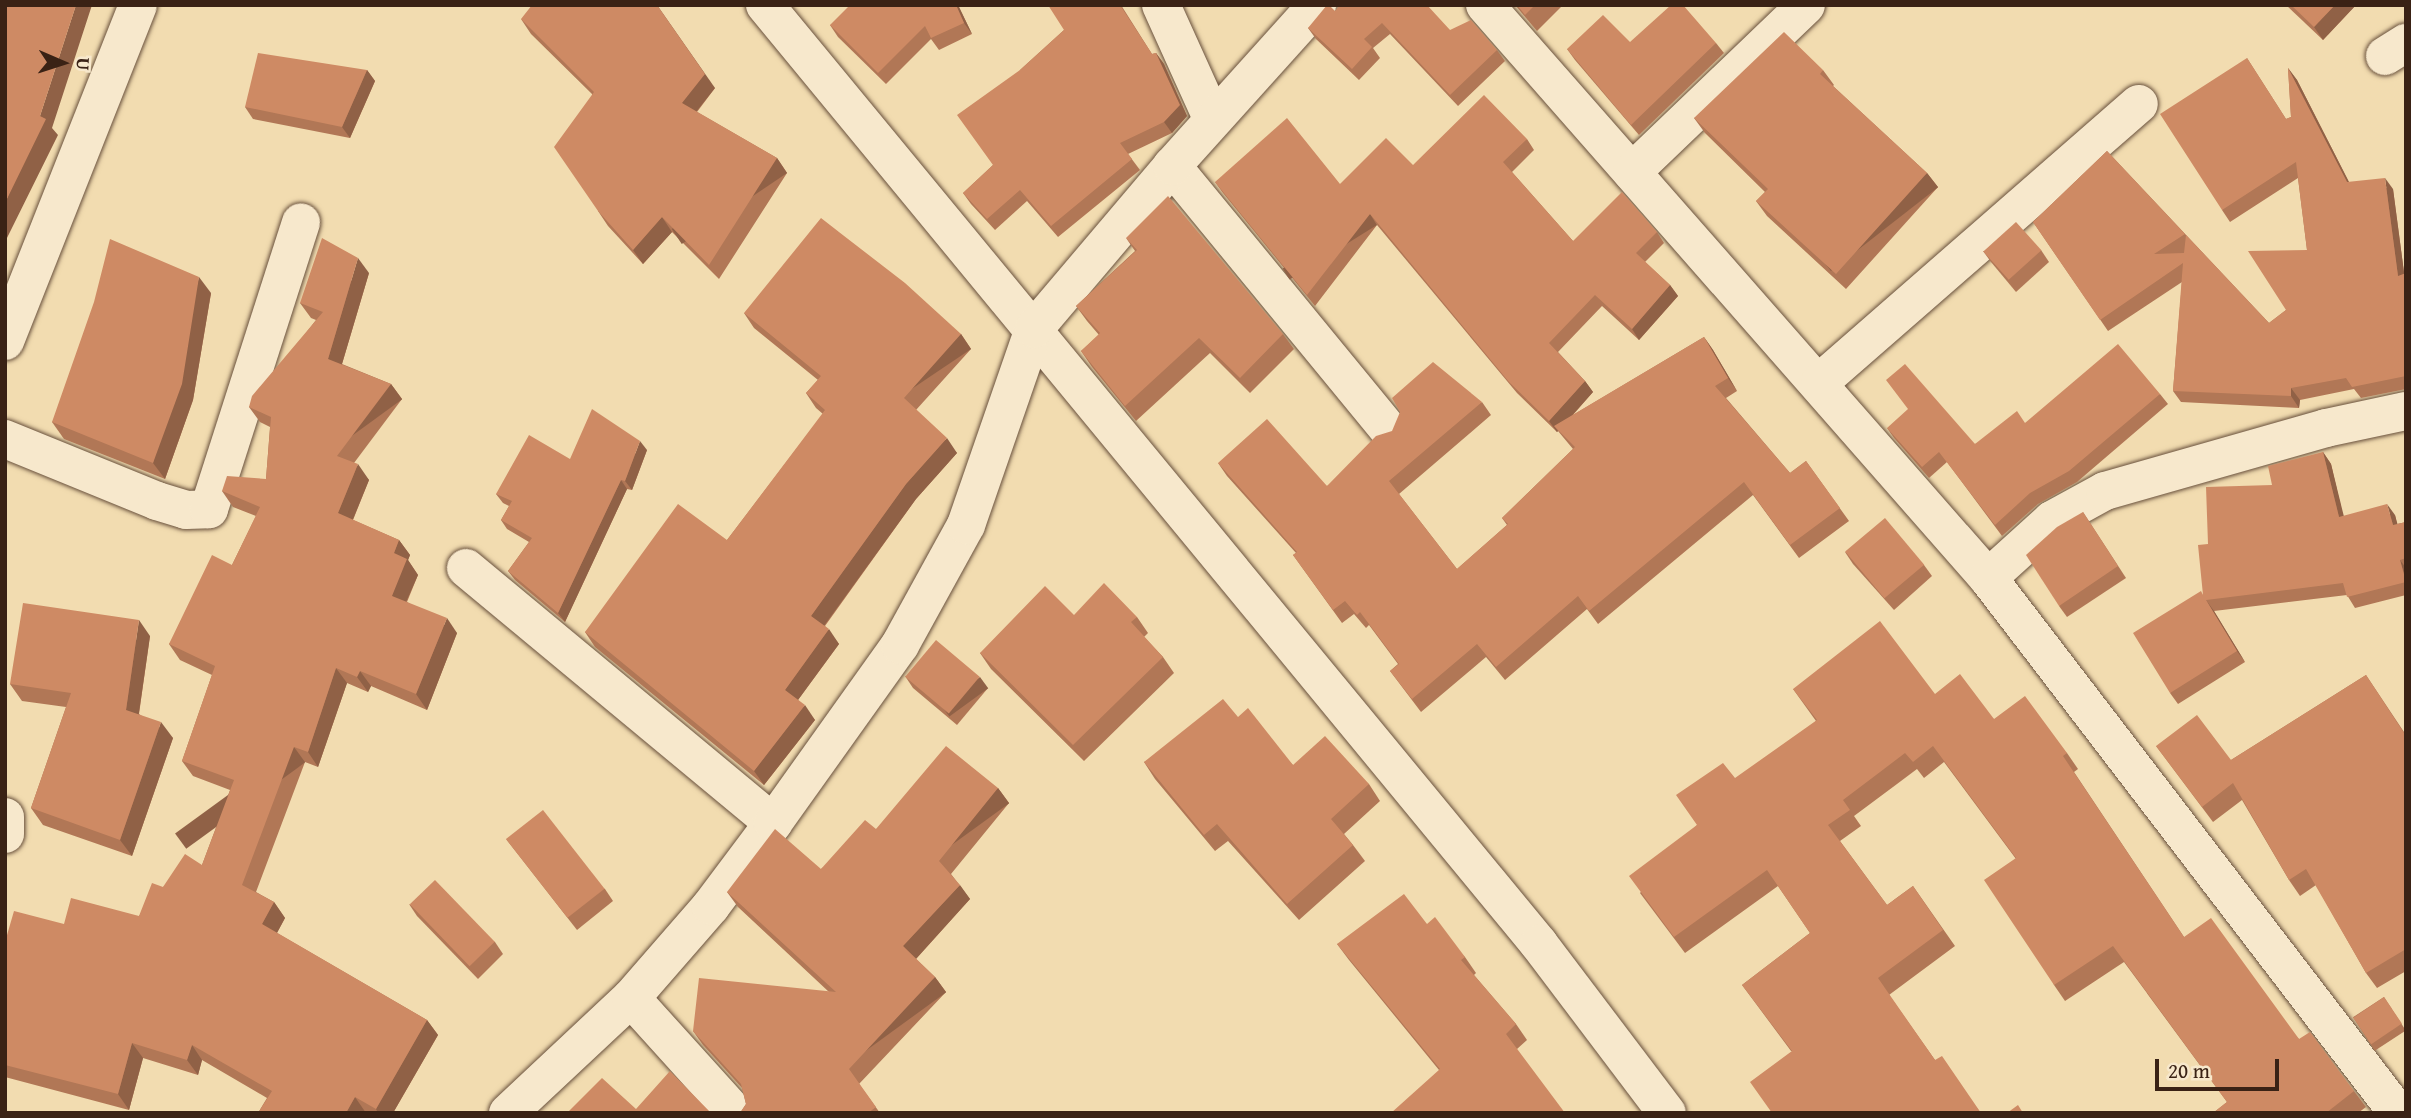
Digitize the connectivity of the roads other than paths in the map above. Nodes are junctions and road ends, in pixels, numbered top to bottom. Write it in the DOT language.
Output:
graph roads {
  1 [pos="138,5"];
  2 [pos="765,5"];
  3 [pos="1161,5"];
  4 [pos="1317,5"];
  5 [pos="1485,5"];
  6 [pos="1806,5"];
  7 [pos="2139,104"];
  8 [pos="1213,120"];
  9 [pos="1172,166"];
  10 [pos="1632,172"];
  11 [pos="301,222"];
  12 [pos="1034,329"];
  13 [pos="5,341"];
  14 [pos="1820,382"];
  15 [pos="2406,411"];
  16 [pos="1387,428"];
  17 [pos="5,439"];
  18 [pos="466,568"];
  19 [pos="1989,578"];
  20 [pos="5,817"];
  21 [pos="773,823"];
  22 [pos="5,834"];
  23 [pos="631,998"];
  24 [pos="508,1113"];
  25 [pos="735,1113"];
  26 [pos="1667,1113"];
  27 [pos="2398,1113"];
  1 -- 13 [label="street"];
  2 -- 12 [label="street"];
  3 -- 8 [label="street"];
  4 -- 8 [label="street"];
  5 -- 10 [label="street"];
  6 -- 10 [label="street"];
  7 -- 14 [label="street"];
  8 -- 9 [label="street"];
  9 -- 12 [label="street"];
  9 -- 16 [label="street"];
  10 -- 14 [label="street"];
  11 -- 17 [label="street"];
  12 -- 21 [label="street"];
  12 -- 26 [label="street"];
  14 -- 19 [label="street"];
  15 -- 19 [label="street"];
  18 -- 21 [label="street"];
  19 -- 27 [label="street"];
  20 -- 22 [label="street"];
  21 -- 23 [label="street"];
  23 -- 24 [label="street"];
  23 -- 25 [label="street"];
}
